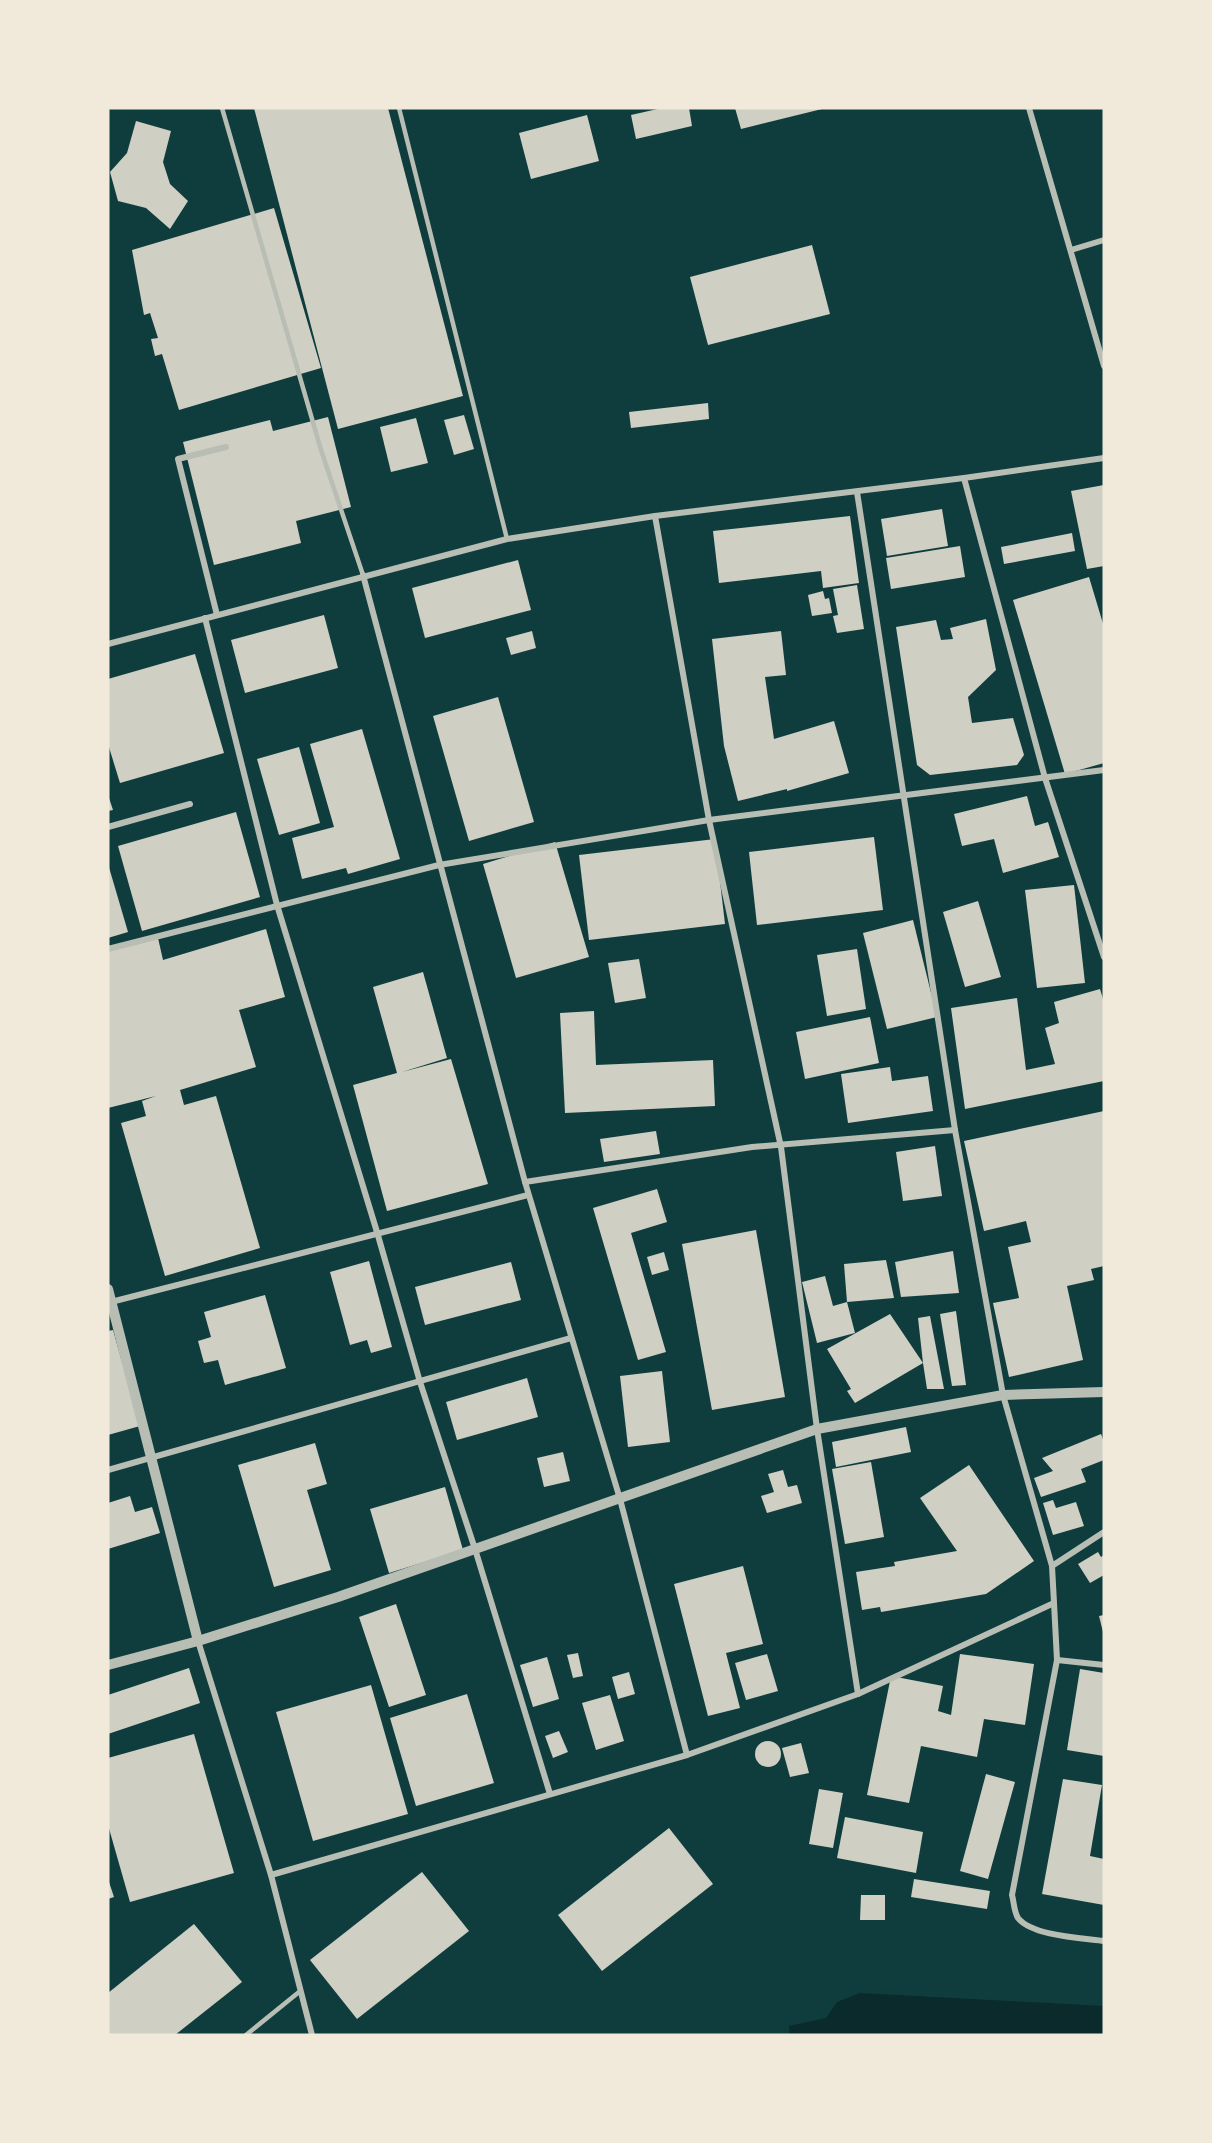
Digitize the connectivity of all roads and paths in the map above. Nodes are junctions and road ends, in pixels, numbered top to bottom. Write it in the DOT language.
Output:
graph roads {
  1 [pos="222,108"];
  2 [pos="399,108"];
  3 [pos="1029,108"];
  4 [pos="1104,240"];
  5 [pos="1071,250"];
  6 [pos="1104,366"];
  7 [pos="226,447"];
  8 [pos="1104,458"];
  9 [pos="964,478"];
  10 [pos="857,492"];
  11 [pos="655,516"];
  12 [pos="507,539"];
  13 [pos="363,575"];
  14 [pos="217,615"];
  15 [pos="205,618"];
  16 [pos="108,644"];
  17 [pos="1104,770"];
  18 [pos="1046,778"];
  19 [pos="903,795"];
  20 [pos="190,804"];
  21 [pos="709,820"];
  22 [pos="108,827"];
  23 [pos="439,865"];
  24 [pos="277,905"];
  25 [pos="108,949"];
  26 [pos="1104,957"];
  27 [pos="955,1130"];
  28 [pos="781,1147"];
  29 [pos="525,1182"];
  30 [pos="528,1195"];
  31 [pos="377,1232"];
  32 [pos="108,1289"];
  33 [pos="111,1302"];
  34 [pos="571,1338"];
  35 [pos="420,1382"];
  36 [pos="1104,1392"];
  37 [pos="1003,1395"];
  38 [pos="817,1429"];
  39 [pos="151,1458"];
  40 [pos="108,1470"];
  41 [pos="620,1499"];
  42 [pos="1104,1532"];
  43 [pos="475,1549"];
  44 [pos="1052,1566"];
  45 [pos="1054,1602"];
  46 [pos="198,1641"];
  47 [pos="1057,1660"];
  48 [pos="108,1665"];
  49 [pos="1104,1665"];
  50 [pos="858,1694"];
  51 [pos="687,1755"];
  52 [pos="550,1794"];
  53 [pos="271,1875"];
  54 [pos="1104,1941"];
  55 [pos="299,1992"];
  56 [pos="246,2035"];
  57 [pos="312,2035"];
  1 -- 13 [label="lane"];
  2 -- 12 [label="lane"];
  3 -- 5 [label="street"];
  4 -- 5 [label="street"];
  5 -- 6 [label="street"];
  7 -- 14 [label="street"];
  8 -- 9 [label="street"];
  9 -- 10 [label="street"];
  9 -- 18 [label="street"];
  10 -- 11 [label="street"];
  10 -- 19 [label="street"];
  11 -- 12 [label="street"];
  11 -- 21 [label="street"];
  12 -- 13 [label="street"];
  13 -- 14 [label="street"];
  13 -- 23 [label="street"];
  14 -- 15 [label="street"];
  15 -- 16 [label="street"];
  15 -- 24 [label="street"];
  17 -- 18 [label="street"];
  18 -- 19 [label="street"];
  18 -- 26 [label="street"];
  19 -- 21 [label="street"];
  19 -- 27 [label="street"];
  20 -- 22 [label="street"];
  21 -- 23 [label="street"];
  21 -- 28 [label="street"];
  23 -- 24 [label="street"];
  23 -- 29 [label="street"];
  24 -- 25 [label="street"];
  24 -- 31 [label="street"];
  27 -- 28 [label="street"];
  27 -- 37 [label="street"];
  28 -- 29 [label="street"];
  28 -- 38 [label="street"];
  29 -- 30 [label="street"];
  30 -- 31 [label="street"];
  30 -- 34 [label="street"];
  31 -- 33 [label="street"];
  31 -- 35 [label="street"];
  32 -- 33 [label="street"];
  33 -- 39 [label="street"];
  34 -- 35 [label="street"];
  34 -- 41 [label="street"];
  35 -- 39 [label="street"];
  35 -- 43 [label="street"];
  36 -- 37 [label="street"];
  37 -- 38 [label="street"];
  37 -- 44 [label="street"];
  38 -- 41 [label="street"];
  38 -- 50 [label="street"];
  39 -- 40 [label="street"];
  39 -- 46 [label="street"];
  41 -- 43 [label="street"];
  41 -- 51 [label="street"];
  42 -- 44 [label="street"];
  43 -- 46 [label="street"];
  43 -- 52 [label="street"];
  44 -- 45 [label="street"];
  45 -- 47 [label="street"];
  45 -- 50 [label="street"];
  46 -- 48 [label="street"];
  46 -- 53 [label="street"];
  47 -- 49 [label="street"];
  47 -- 54 [label="street"];
  50 -- 51 [label="street"];
  51 -- 52 [label="street"];
  52 -- 53 [label="street"];
  53 -- 55 [label="street"];
  55 -- 56 [label="lane"];
  55 -- 57 [label="street"];
}
